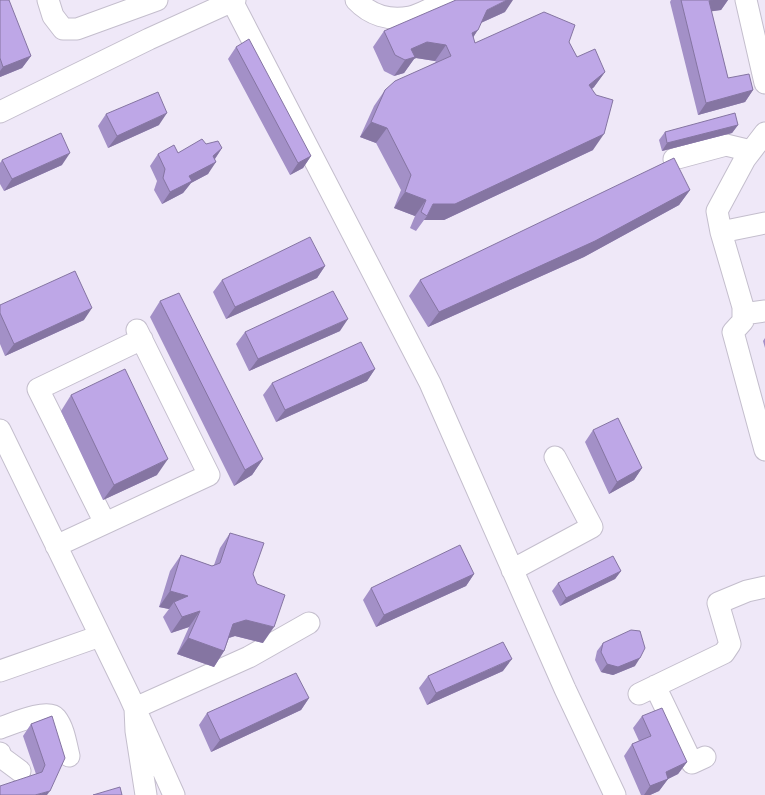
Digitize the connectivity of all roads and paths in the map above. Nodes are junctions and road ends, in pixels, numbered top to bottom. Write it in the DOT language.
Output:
graph roads {
  1 [pos="48,0"];
  2 [pos="157,0"];
  3 [pos="356,0"];
  4 [pos="444,0"];
  5 [pos="746,0"];
  6 [pos="233,1"];
  7 [pos="765,83"];
  8 [pos="0,112"];
  9 [pos="765,133"];
  10 [pos="752,151"];
  11 [pos="674,159"];
  12 [pos="765,223"];
  13 [pos="721,232"];
  14 [pos="765,311"];
  15 [pos="743,314"];
  16 [pos="0,430"];
  17 [pos="765,450"];
  18 [pos="555,456"];
  19 [pos="105,523"];
  20 [pos="56,546"];
  21 [pos="512,570"];
  22 [pos="765,587"];
  23 [pos="309,622"];
  24 [pos="100,636"];
  25 [pos="0,671"];
  26 [pos="135,708"];
  27 [pos="0,728"];
  28 [pos="0,753"];
  29 [pos="69,756"];
  30 [pos="705,757"];
  31 [pos="20,771"];
  32 [pos="146,795"];
  33 [pos="174,795"];
  34 [pos="615,795"];
  1 -- 2 [label="street"];
  3 -- 4 [label="street"];
  5 -- 7 [label="street"];
  6 -- 8 [label="street"];
  6 -- 21 [label="street"];
  9 -- 10 [label="street"];
  10 -- 11 [label="street"];
  10 -- 13 [label="street"];
  12 -- 13 [label="street"];
  13 -- 15 [label="street"];
  14 -- 15 [label="street"];
  15 -- 17 [label="street"];
  16 -- 20 [label="street"];
  18 -- 21 [label="street"];
  19 -- 19 [label="street"];
  19 -- 20 [label="street"];
  20 -- 24 [label="street"];
  21 -- 34 [label="street"];
  22 -- 30 [label="street"];
  23 -- 26 [label="street"];
  24 -- 25 [label="street"];
  24 -- 26 [label="street"];
  26 -- 32 [label="street"];
  26 -- 33 [label="street"];
  27 -- 29 [label="street"];
  28 -- 31 [label="street"];
}
